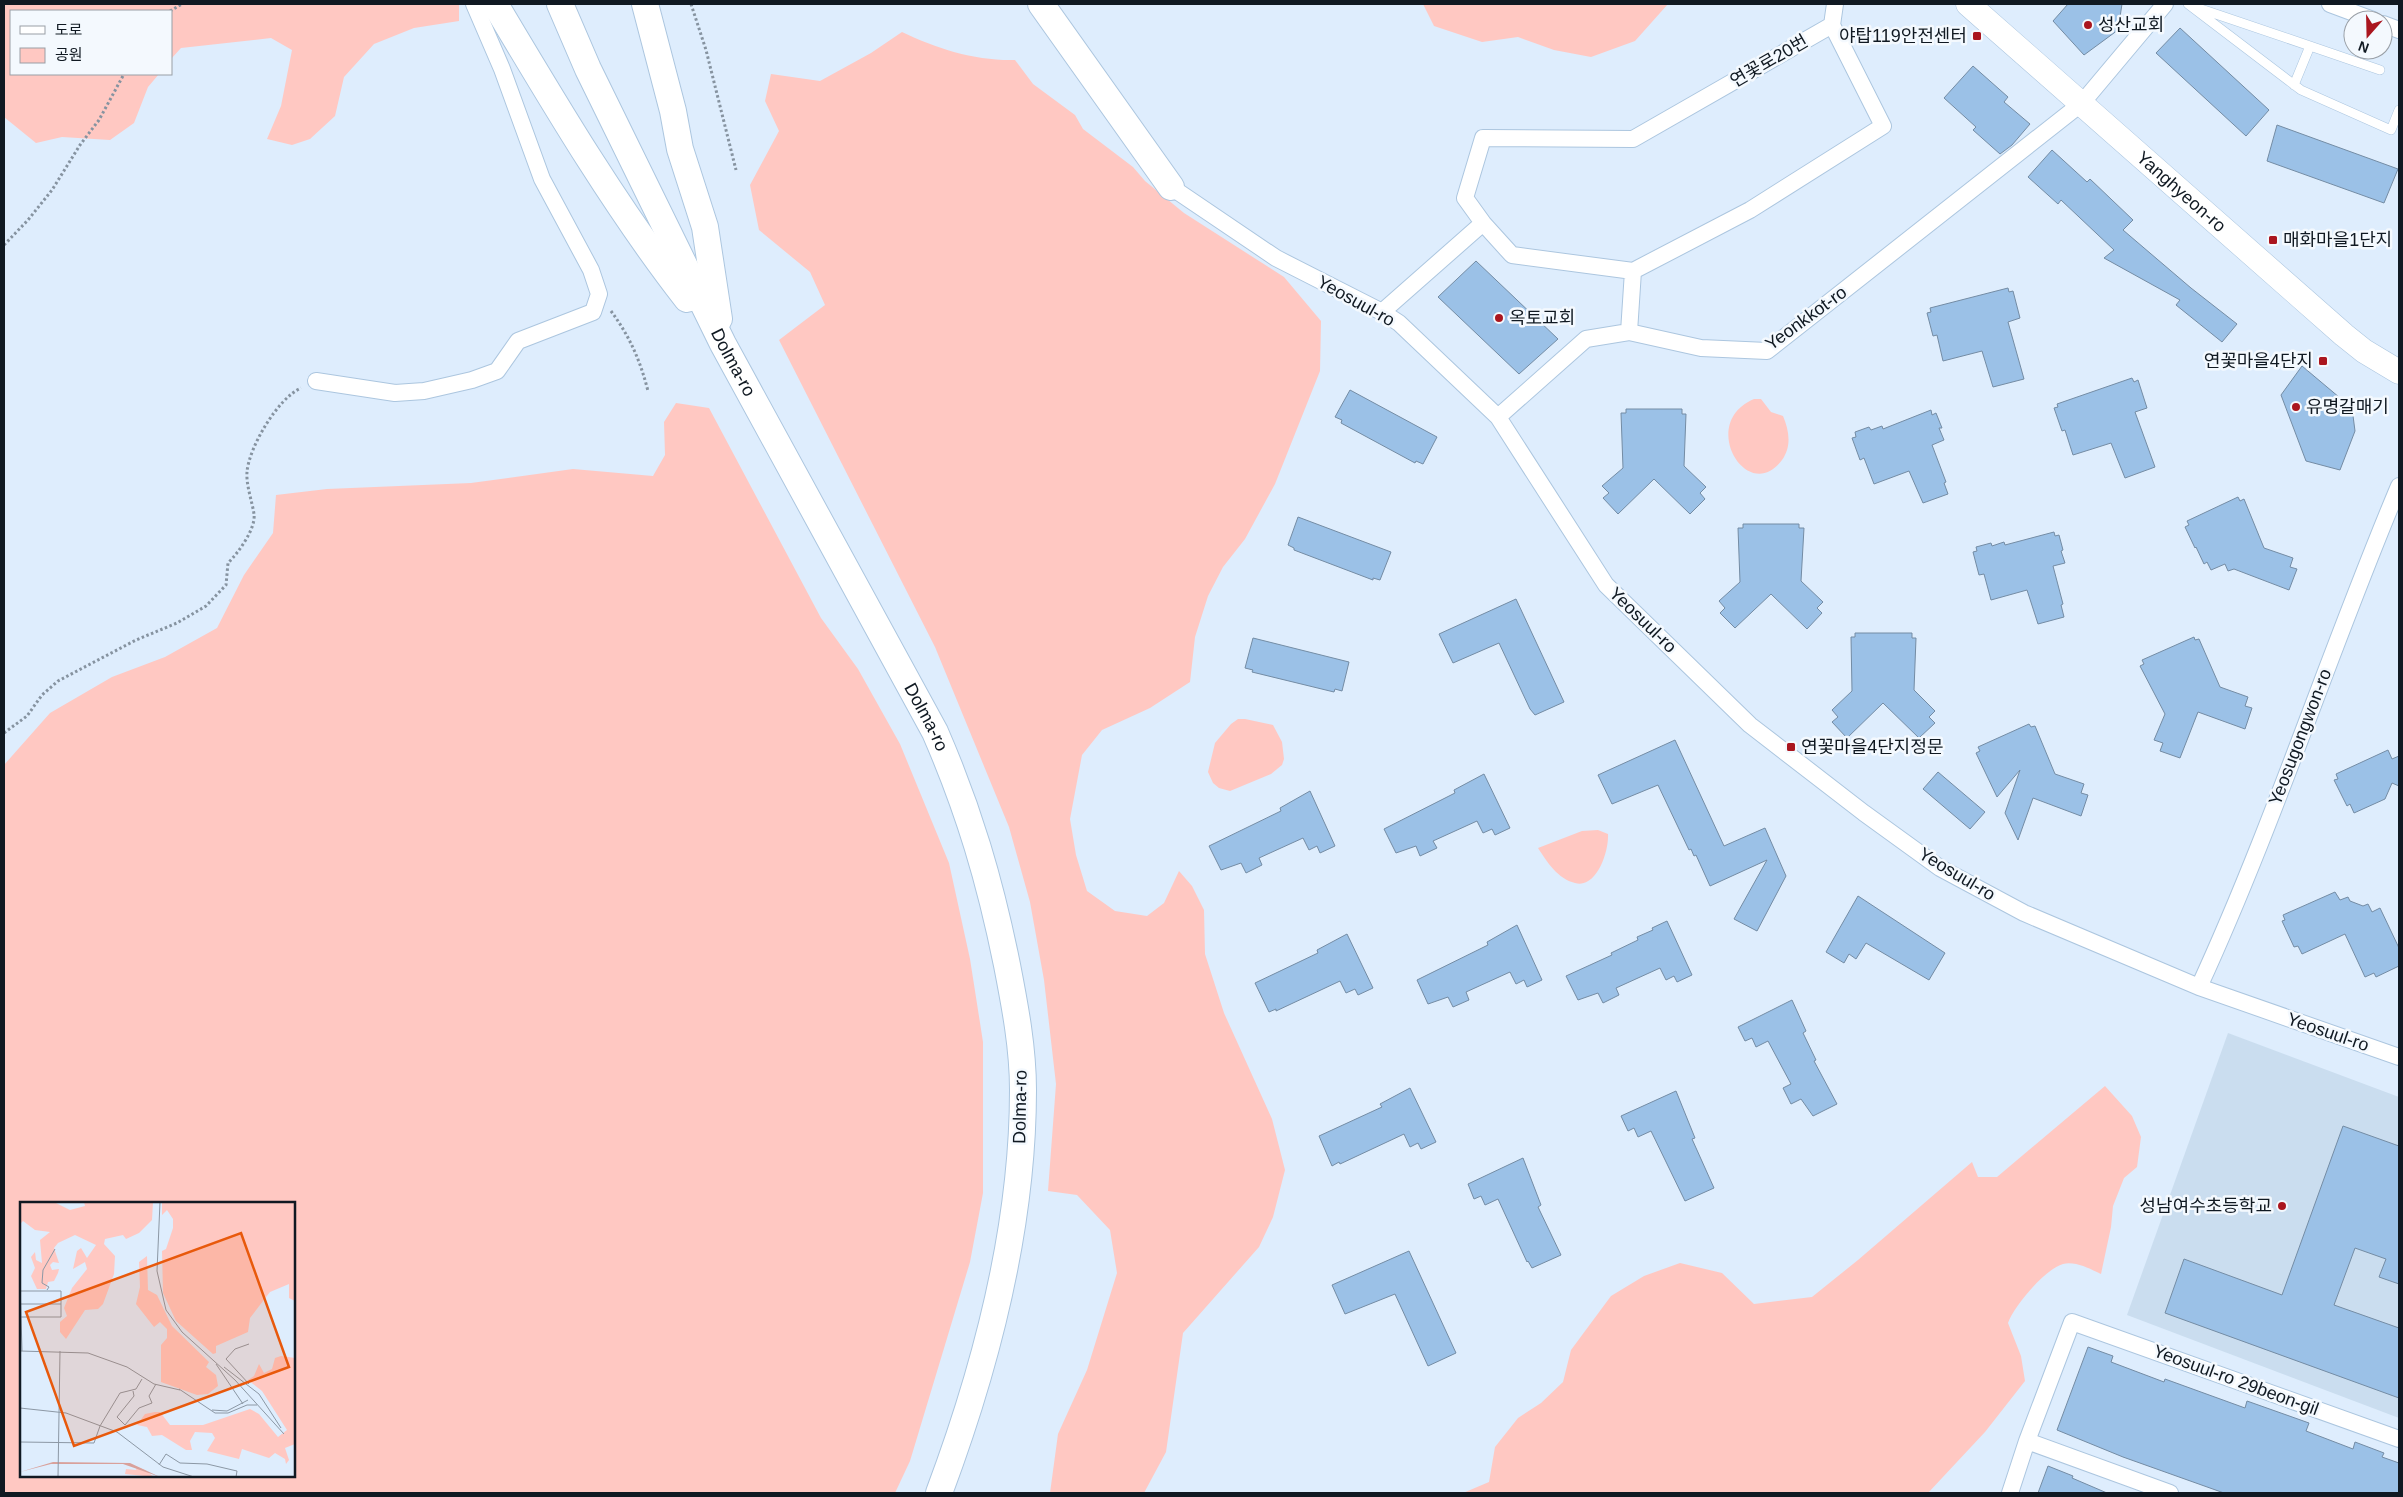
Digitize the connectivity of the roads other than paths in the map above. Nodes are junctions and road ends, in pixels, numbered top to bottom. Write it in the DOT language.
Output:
graph roads {
  1 [pos="474,4"];
  2 [pos="496,4"];
  3 [pos="560,4"];
  4 [pos="645,4"];
  5 [pos="1028,4"];
  6 [pos="1041,4"];
  7 [pos="1835,4"];
  8 [pos="1968,4"];
  9 [pos="2165,4"];
  10 [pos="2189,4"];
  11 [pos="2330,4"];
  12 [pos="2346,10"];
  13 [pos="1832,25"];
  14 [pos="2310,46"];
  15 [pos="2380,70"];
  16 [pos="2294,85"];
  17 [pos="2082,103"];
  18 [pos="2399,110"];
  19 [pos="1171,187"];
  20 [pos="1483,222"];
  21 [pos="1633,271"];
  22 [pos="1382,312"];
  23 [pos="1629,332"];
  24 [pos="723,344"];
  25 [pos="2399,372"];
  26 [pos="316,381"];
  27 [pos="1498,417"];
  28 [pos="2399,486"];
  29 [pos="2199,987"];
  30 [pos="2399,1057"];
  31 [pos="2399,1439"];
  32 [pos="2027,1441"];
  33 [pos="939,1493"];
  34 [pos="2010,1493"];
  35 [pos="2170,1493"];
  1 -- 26 [label="street"];
  2 -- 24 [label="main road"];
  3 -- 24 [label="main road, Dolma-ro"];
  4 -- 24 [label="main road"];
  5 -- 19 [label="street, Yeosuul-ro"];
  6 -- 19 [label="main road"];
  7 -- 13 [label="street"];
  8 -- 17 [label="main road, Yanghyeon-ro"];
  9 -- 17 [label="street, Yeonkkot-ro"];
  10 -- 14 [label="lane"];
  10 -- 16 [label="lane"];
  11 -- 12 [label="street"];
  13 -- 20 [label="street, 연꽃로20번"];
  13 -- 21 [label="street"];
  14 -- 15 [label="lane"];
  14 -- 16 [label="lane"];
  16 -- 18 [label="lane"];
  17 -- 23 [label="street, Yeonkkot-ro"];
  17 -- 25 [label="main road, Yanghyeon-ro"];
  19 -- 22 [label="street, Yeosuul-ro"];
  20 -- 21 [label="street"];
  20 -- 22 [label="street"];
  21 -- 23 [label="street"];
  22 -- 27 [label="street, Yeosuul-ro"];
  23 -- 27 [label="street, Yeonkkot-ro"];
  24 -- 33 [label="main road, Dolma-ro"];
  27 -- 29 [label="street, Yeosuul-ro"];
  28 -- 29 [label="street, Yeosugongwon-ro"];
  29 -- 30 [label="street, Yeosuul-ro"];
  31 -- 32 [label="street, Yeosuul-ro 29beon-gil"];
  32 -- 34 [label="street"];
  32 -- 35 [label="street"];
}
